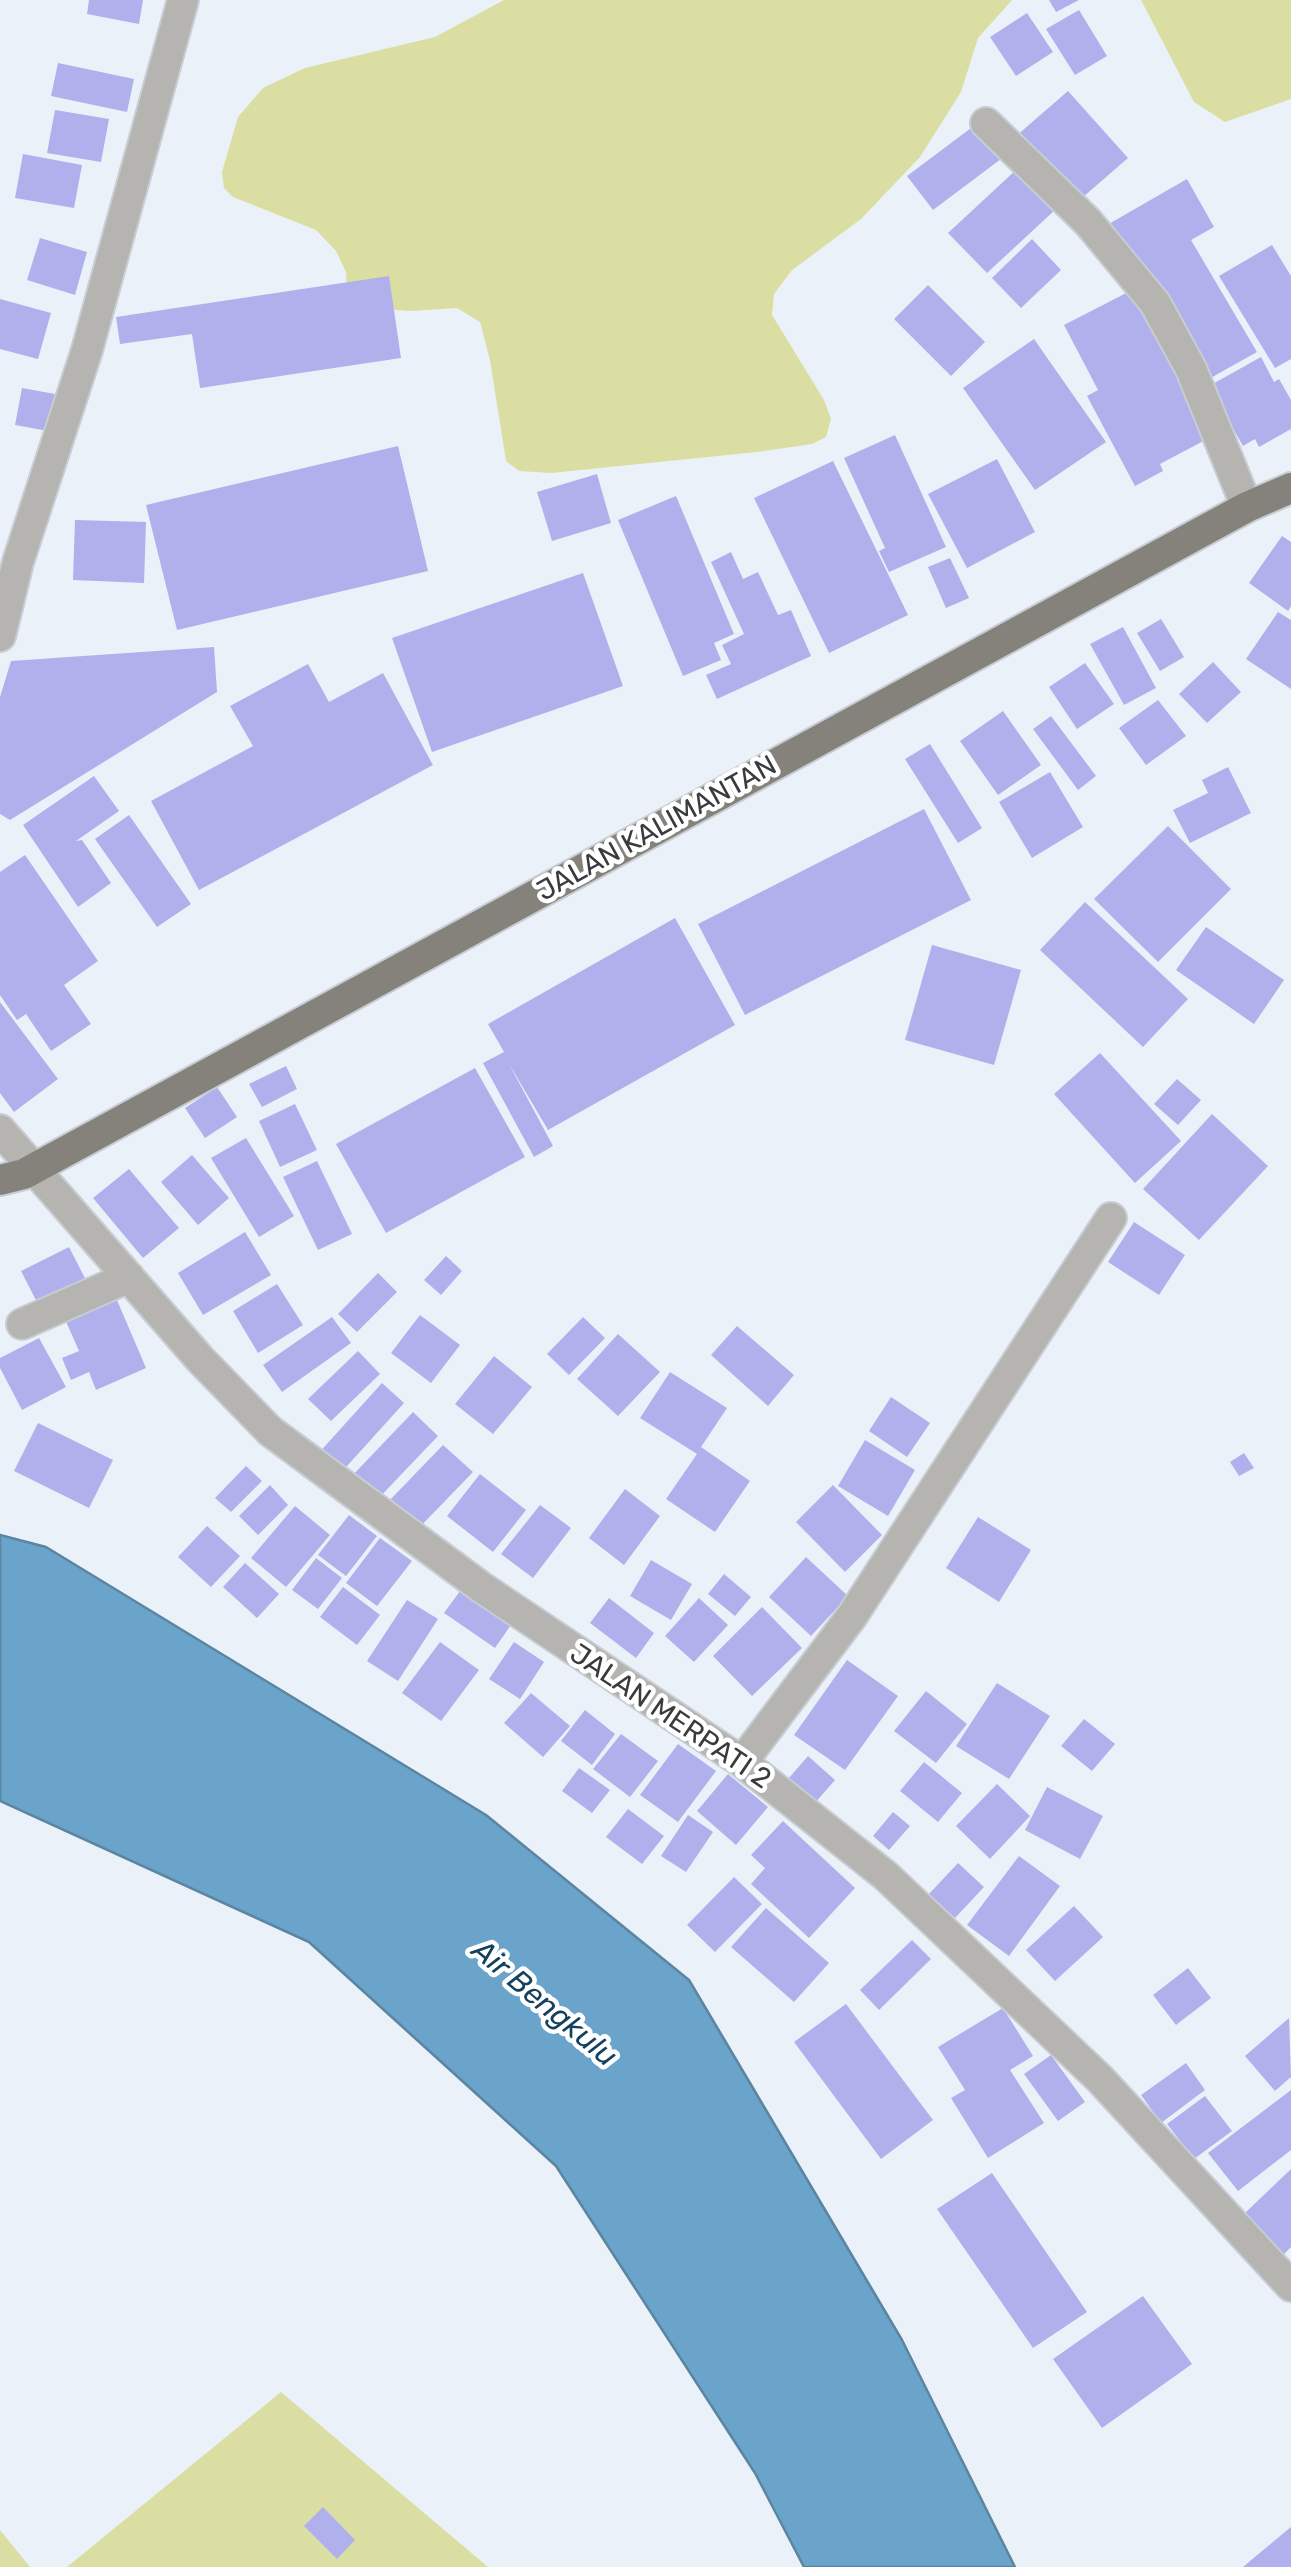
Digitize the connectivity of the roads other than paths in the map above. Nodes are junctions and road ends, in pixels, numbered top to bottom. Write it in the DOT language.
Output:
graph roads {
  1 [pos="183,0"];
  2 [pos="986,123"];
  3 [pos="1291,488"];
  4 [pos="1248,507"];
  5 [pos="0,636"];
  6 [pos="0,1130"];
  7 [pos="20,1174"];
  8 [pos="0,1199"];
  9 [pos="1111,1218"];
  10 [pos="129,1278"];
  11 [pos="22,1324"];
  12 [pos="742,1762"];
  13 [pos="1291,2286"];
  1 -- 5 [label="street"];
  2 -- 4 [label="street"];
  3 -- 4 [label="main road, JALAN KALIMANTAN"];
  4 -- 7 [label="main road, JALAN KALIMANTAN"];
  6 -- 7 [label="street, JALAN MERPATI 2"];
  7 -- 8 [label="main road, JALAN KALIMANTAN"];
  7 -- 10 [label="street, JALAN MERPATI 2"];
  9 -- 12 [label="street"];
  10 -- 11 [label="street"];
  10 -- 12 [label="street, JALAN MERPATI 2"];
  12 -- 13 [label="street, JALAN MERPATI 2"];
}
